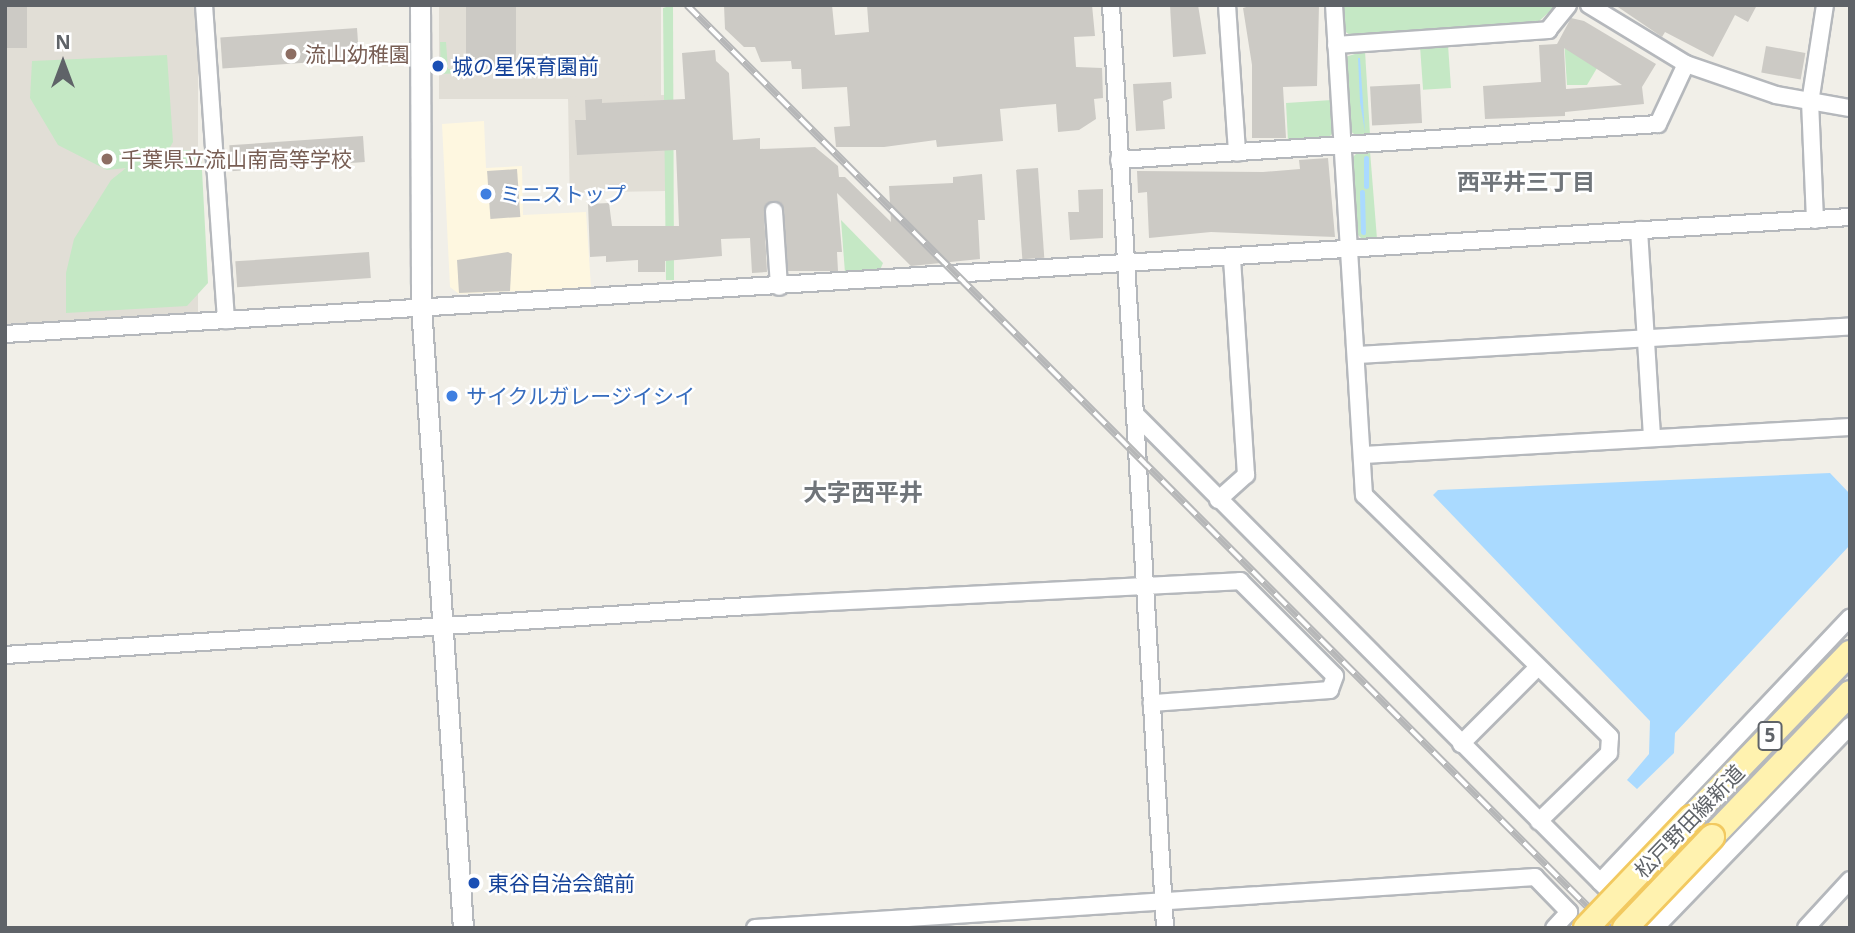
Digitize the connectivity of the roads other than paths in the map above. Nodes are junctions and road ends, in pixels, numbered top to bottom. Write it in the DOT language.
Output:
graph roads {
  1 [pos="205,5"];
  2 [pos="420,5"];
  3 [pos="1111,5"];
  4 [pos="1227,5"];
  5 [pos="1334,5"];
  6 [pos="1568,5"];
  7 [pos="1589,5"];
  8 [pos="1825,5"];
  9 [pos="1336,45"];
  10 [pos="1686,64"];
  11 [pos="1810,103"];
  12 [pos="1850,108"];
  13 [pos="1343,146"];
  14 [pos="1237,153"];
  15 [pos="1119,160"];
  16 [pos="774,211"];
  17 [pos="1850,217"];
  18 [pos="1815,220"];
  19 [pos="1639,230"];
  20 [pos="1350,250"];
  21 [pos="1232,257"];
  22 [pos="1126,263"];
  23 [pos="779,287"];
  24 [pos="421,306"];
  25 [pos="226,320"];
  26 [pos="1850,327"];
  27 [pos="5,334"];
  28 [pos="1645,338"];
  29 [pos="1357,355"];
  30 [pos="1135,414"];
  31 [pos="1850,428"];
  32 [pos="1652,438"];
  33 [pos="1363,455"];
  34 [pos="1218,500"];
  35 [pos="1146,585"];
  36 [pos="1850,618"];
  37 [pos="441,628"];
  38 [pos="1850,653"];
  39 [pos="5,654"];
  40 [pos="1538,667"];
  41 [pos="1850,693"];
  42 [pos="1152,704"];
  43 [pos="1850,726"];
  44 [pos="1461,744"];
  45 [pos="1539,821"];
  46 [pos="1850,880"];
  47 [pos="1600,882"];
  48 [pos="1163,901"];
  49 [pos="463,928"];
  50 [pos="754,928"];
  51 [pos="1165,928"];
  52 [pos="1554,928"];
  53 [pos="1586,928"];
  54 [pos="1625,928"];
  55 [pos="1646,928"];
  56 [pos="1655,928"];
  57 [pos="1806,928"];
  1 -- 25 [label="street"];
  2 -- 24 [label="street"];
  3 -- 15 [label="street"];
  4 -- 14 [label="street"];
  5 -- 9 [label="street"];
  6 -- 9 [label="street"];
  7 -- 10 [label="street"];
  8 -- 11 [label="street"];
  9 -- 13 [label="street"];
  10 -- 11 [label="street"];
  10 -- 13 [label="street"];
  11 -- 12 [label="street"];
  11 -- 18 [label="street"];
  13 -- 14 [label="street"];
  13 -- 20 [label="street"];
  14 -- 15 [label="street"];
  15 -- 22 [label="street"];
  16 -- 23 [label="street"];
  17 -- 18 [label="street"];
  18 -- 19 [label="street"];
  19 -- 20 [label="street"];
  19 -- 28 [label="street"];
  20 -- 21 [label="street"];
  20 -- 29 [label="street"];
  21 -- 22 [label="street"];
  21 -- 34 [label="street"];
  22 -- 23 [label="street"];
  22 -- 30 [label="street"];
  23 -- 24 [label="street"];
  24 -- 25 [label="street"];
  24 -- 37 [label="street"];
  25 -- 27 [label="street"];
  26 -- 28 [label="street"];
  28 -- 29 [label="street"];
  28 -- 32 [label="street"];
  29 -- 33 [label="street"];
  30 -- 34 [label="street"];
  30 -- 35 [label="street"];
  31 -- 32 [label="street"];
  32 -- 33 [label="street"];
  33 -- 40 [label="street"];
  34 -- 44 [label="street"];
  35 -- 37 [label="street"];
  35 -- 42 [label="street"];
  35 -- 42 [label="street"];
  36 -- 47 [label="street"];
  37 -- 39 [label="street"];
  37 -- 49 [label="street"];
  38 -- 53 [label="main road, 松戸野田線新道 / 5, bridge"];
  40 -- 44 [label="street"];
  40 -- 45 [label="street"];
  41 -- 54 [label="main road, 松戸野田線新道 / 5, bridge"];
  42 -- 48 [label="street"];
  43 -- 56 [label="street"];
  44 -- 45 [label="street"];
  45 -- 47 [label="street"];
  46 -- 57 [label="street"];
  47 -- 55 [label="street"];
  48 -- 50 [label="street"];
  48 -- 51 [label="street"];
  48 -- 52 [label="street"];
}
